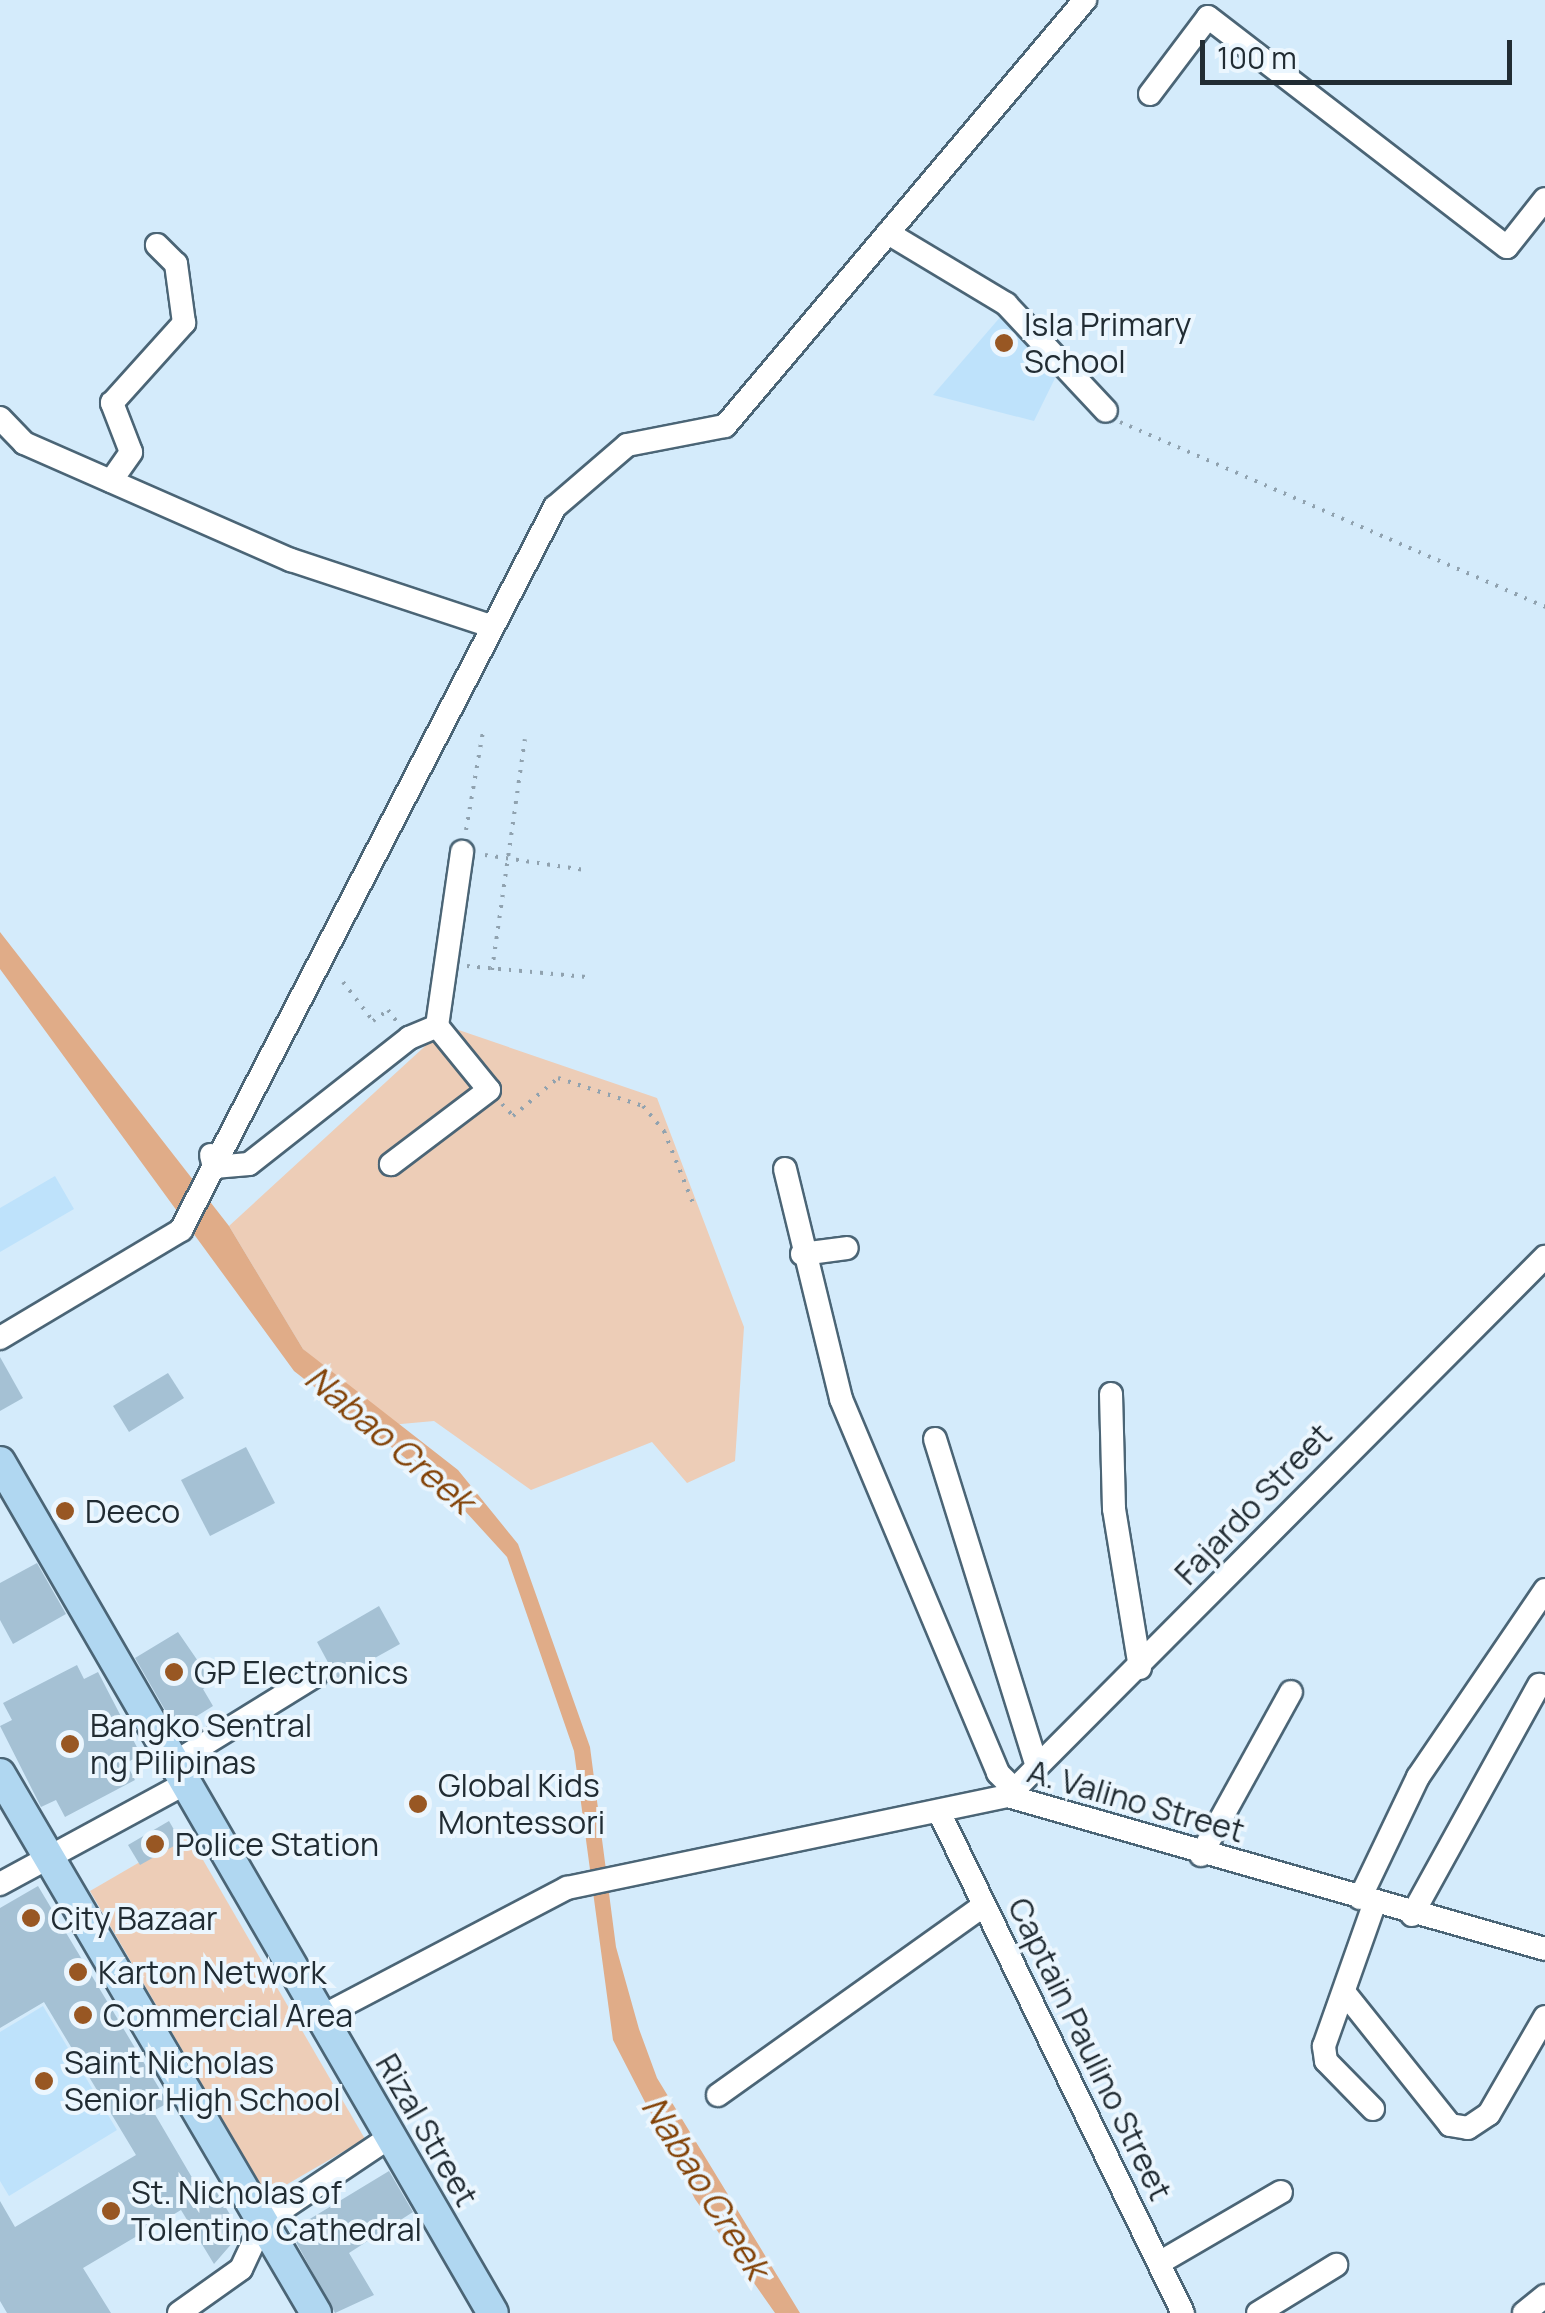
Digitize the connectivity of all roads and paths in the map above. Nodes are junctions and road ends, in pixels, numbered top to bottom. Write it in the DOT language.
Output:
graph roads {
  1 [pos="1085,0"];
  2 [pos="1150,94"];
  3 [pos="1545,199"];
  4 [pos="888,232"];
  5 [pos="157,244"];
  6 [pos="1106,411"];
  7 [pos="0,418"];
  8 [pos="111,480"];
  9 [pos="1545,607"];
  10 [pos="486,625"];
  11 [pos="483,732"];
  12 [pos="525,739"];
  13 [pos="462,852"];
  14 [pos="508,858"];
  15 [pos="585,870"];
  16 [pos="448,962"];
  17 [pos="492,970"];
  18 [pos="296,974"];
  19 [pos="586,977"];
  20 [pos="343,982"];
  21 [pos="437,1026"];
  22 [pos="409,1038"];
  23 [pos="489,1090"];
  24 [pos="391,1164"];
  25 [pos="785,1169"];
  26 [pos="209,1177"];
  27 [pos="695,1208"];
  28 [pos="847,1248"];
  29 [pos="802,1254"];
  30 [pos="1545,1257"];
  31 [pos="0,1338"];
  32 [pos="1112,1394"];
  33 [pos="935,1439"];
  34 [pos="0,1462"];
  35 [pos="1545,1590"];
  36 [pos="1140,1668"];
  37 [pos="316,1674"];
  38 [pos="1539,1684"];
  39 [pos="1291,1692"];
  40 [pos="1036,1764"];
  41 [pos="182,1772"];
  42 [pos="0,1774"];
  43 [pos="1010,1792"];
  44 [pos="940,1814"];
  45 [pos="1201,1855"];
  46 [pos="48,1858"];
  47 [pos="0,1884"];
  48 [pos="1367,1902"];
  49 [pos="983,1906"];
  50 [pos="1412,1915"];
  51 [pos="1545,1949"];
  52 [pos="1344,1992"];
  53 [pos="322,2017"];
  54 [pos="1545,2017"];
  55 [pos="718,2096"];
  56 [pos="1373,2109"];
  57 [pos="390,2137"];
  58 [pos="1281,2192"];
  59 [pos="263,2222"];
  60 [pos="1159,2263"];
  61 [pos="1336,2265"];
  62 [pos="1545,2296"];
  63 [pos="179,2313"];
  64 [pos="316,2313"];
  65 [pos="493,2313"];
  66 [pos="1182,2313"];
  67 [pos="1258,2313"];
  68 [pos="1524,2313"];
  1 -- 4 [label="street"];
  2 -- 3 [label="street"];
  4 -- 6 [label="street"];
  4 -- 10 [label="street"];
  5 -- 8 [label="street"];
  6 -- 9 [label="path"];
  7 -- 8 [label="street"];
  8 -- 10 [label="street"];
  10 -- 26 [label="street"];
  11 -- 13 [label="path"];
  12 -- 14 [label="path"];
  13 -- 14 [label="path"];
  13 -- 16 [label="street"];
  14 -- 15 [label="path"];
  14 -- 17 [label="path"];
  16 -- 17 [label="path"];
  16 -- 21 [label="street"];
  17 -- 19 [label="path"];
  18 -- 26 [label="street"];
  20 -- 22 [label="path"];
  21 -- 22 [label="street"];
  21 -- 23 [label="street"];
  22 -- 26 [label="street"];
  23 -- 24 [label="street"];
  23 -- 27 [label="path"];
  25 -- 29 [label="street"];
  26 -- 31 [label="street"];
  28 -- 29 [label="street"];
  29 -- 43 [label="street"];
  30 -- 36 [label="street, Fajardo Street"];
  32 -- 36 [label="street"];
  33 -- 40 [label="street"];
  34 -- 41 [label="main road, Rizal Street"];
  35 -- 48 [label="street"];
  36 -- 40 [label="street, Fajardo Street"];
  37 -- 41 [label="street"];
  38 -- 50 [label="street"];
  39 -- 45 [label="street"];
  40 -- 43 [label="street, Fajardo Street"];
  41 -- 46 [label="street"];
  41 -- 53 [label="main road, Rizal Street"];
  42 -- 46 [label="main road"];
  43 -- 44 [label="street, A. Valino Street"];
  43 -- 45 [label="street, A. Valino Street"];
  44 -- 49 [label="street, Captain Paulino Street"];
  44 -- 53 [label="street, A. Valino Street"];
  45 -- 48 [label="street, A. Valino Street"];
  46 -- 47 [label="street"];
  46 -- 59 [label="main road"];
  48 -- 50 [label="street, A. Valino Street"];
  48 -- 52 [label="street"];
  49 -- 55 [label="street"];
  49 -- 60 [label="street, Captain Paulino Street"];
  50 -- 51 [label="street, A. Valino Street"];
  52 -- 54 [label="street"];
  52 -- 56 [label="street"];
  53 -- 57 [label="main road, Rizal Street"];
  57 -- 59 [label="street"];
  57 -- 65 [label="main road, Rizal Street"];
  58 -- 60 [label="street"];
  59 -- 63 [label="street"];
  59 -- 64 [label="main road"];
  60 -- 66 [label="street, Captain Paulino Street"];
  61 -- 67 [label="street"];
  62 -- 68 [label="street"];
}
